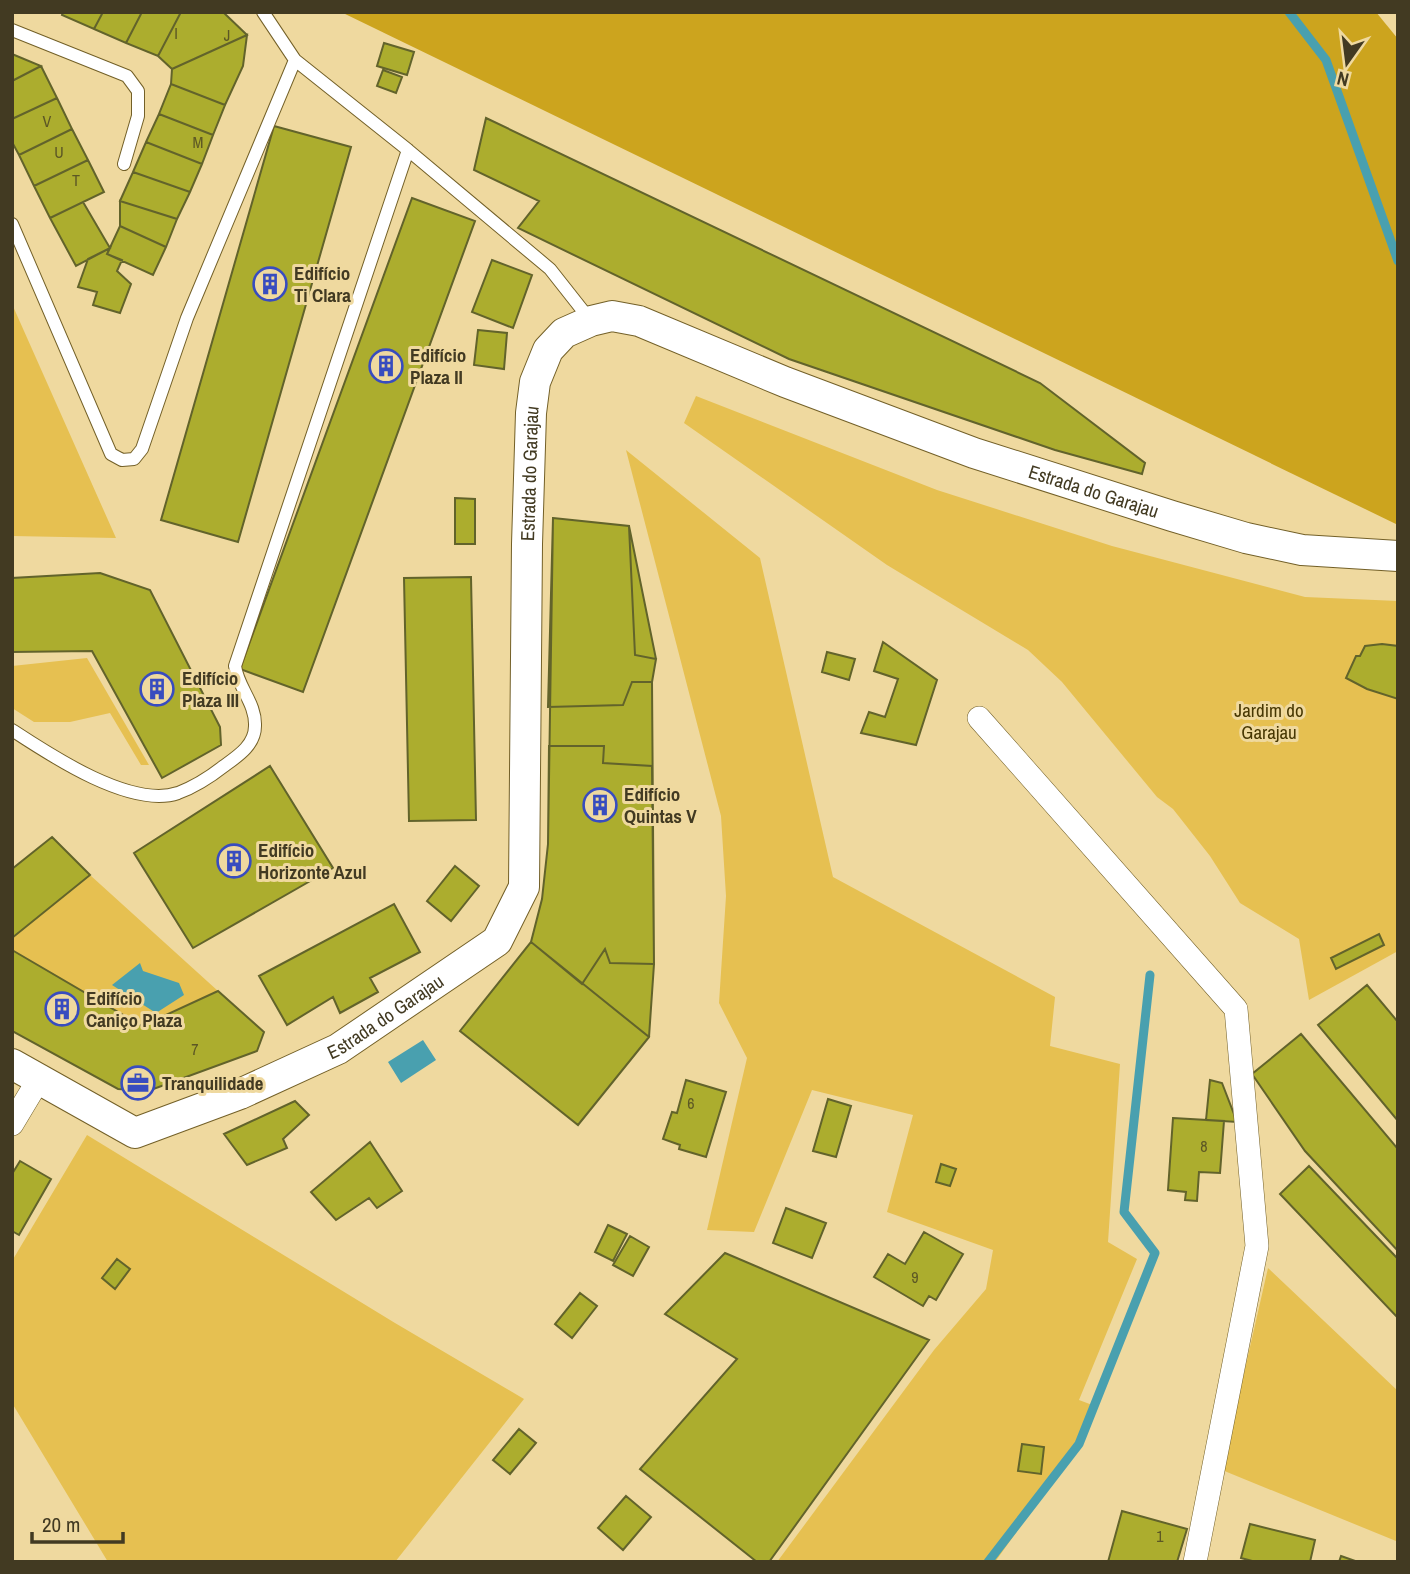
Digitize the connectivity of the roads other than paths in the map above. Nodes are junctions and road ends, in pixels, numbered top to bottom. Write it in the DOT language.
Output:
graph roads {
  1 [pos="263,12"];
  2 [pos="12,30"];
  3 [pos="295,60"];
  4 [pos="408,150"];
  5 [pos="124,164"];
  6 [pos="12,224"];
  7 [pos="591,321"];
  8 [pos="1398,556"];
  9 [pos="979,718"];
  10 [pos="12,730"];
  11 [pos="12,1064"];
  12 [pos="39,1079"];
  13 [pos="12,1124"];
  14 [pos="1195,1562"];
  1 -- 3 [label="lane"];
  2 -- 5 [label="lane"];
  3 -- 4 [label="lane"];
  3 -- 6 [label="lane"];
  4 -- 7 [label="lane"];
  4 -- 10 [label="lane"];
  7 -- 8 [label="street, Estrada do Garajau"];
  7 -- 12 [label="street, Estrada do Garajau"];
  9 -- 14 [label="street"];
  11 -- 12 [label="street, Estrada do Garajau"];
  12 -- 13 [label="street"];
}
